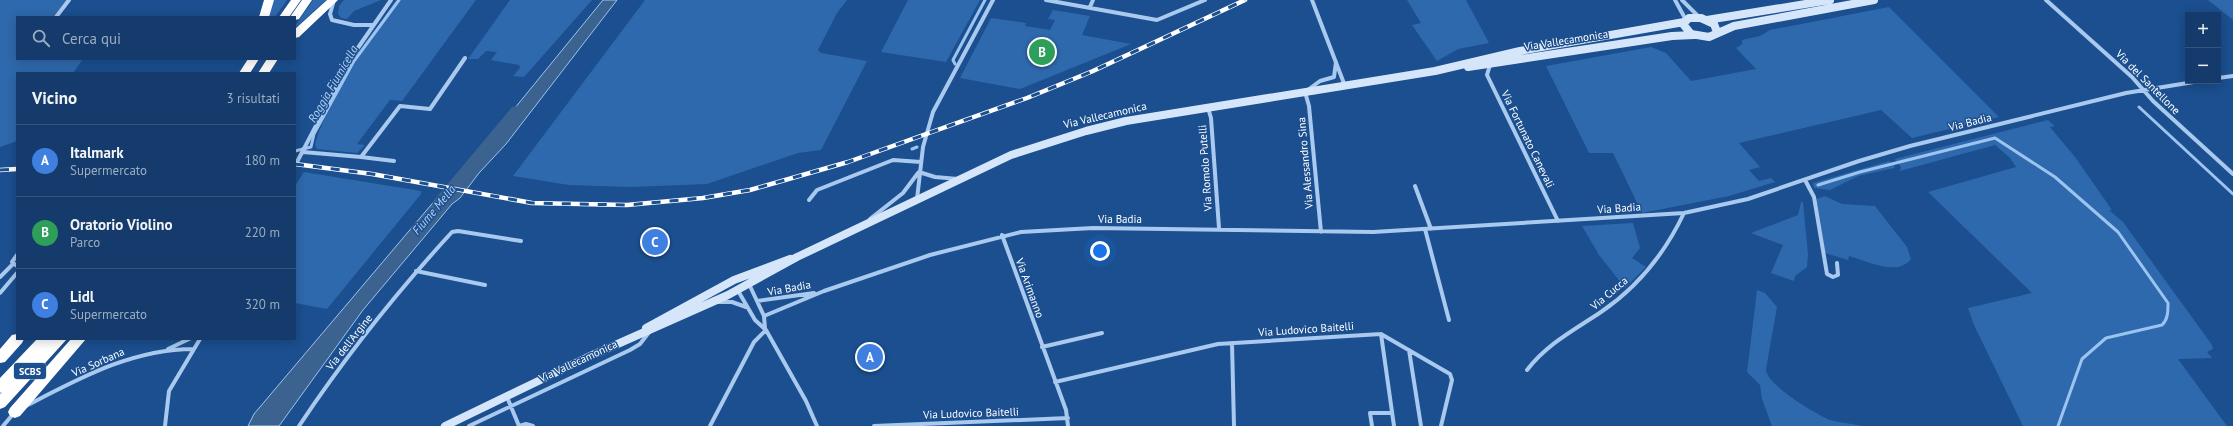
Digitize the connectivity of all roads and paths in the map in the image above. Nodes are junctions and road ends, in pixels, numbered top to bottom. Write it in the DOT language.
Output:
graph roads {
  1 [pos="69,0"];
  2 [pos="269,0"];
  3 [pos="296,0"];
  4 [pos="307,0"];
  5 [pos="333,0"];
  6 [pos="391,0"];
  7 [pos="993,0"];
  8 [pos="1046,0"];
  9 [pos="1093,0"];
  10 [pos="1205,0"];
  11 [pos="1312,0"];
  12 [pos="1675,0"];
  13 [pos="1682,0"];
  14 [pos="1830,0"];
  15 [pos="1874,0"];
  16 [pos="1201,1"];
  17 [pos="2048,1"];
  18 [pos="1090,7"];
  19 [pos="57,16"];
  20 [pos="264,16"];
  21 [pos="285,16"];
  22 [pos="296,16"];
  23 [pos="1704,19"];
  24 [pos="1685,21"];
  25 [pos="373,25"];
  26 [pos="1717,32"];
  27 [pos="296,34"];
  28 [pos="1694,35"];
  29 [pos="465,58"];
  30 [pos="246,60"];
  31 [pos="253,60"];
  32 [pos="264,60"];
  33 [pos="272,60"];
  34 [pos="1336,62"];
  35 [pos="1490,65"];
  36 [pos="1441,70"];
  37 [pos="239,72"];
  38 [pos="245,72"];
  39 [pos="256,72"];
  40 [pos="264,72"];
  41 [pos="2233,76"];
  42 [pos="2221,78"];
  43 [pos="2185,83"];
  44 [pos="1345,86"];
  45 [pos="2142,90"];
  46 [pos="1305,92"];
  47 [pos="1207,108"];
  48 [pos="303,152"];
  49 [pos="361,156"];
  50 [pos="394,161"];
  51 [pos="297,162"];
  52 [pos="921,162"];
  53 [pos="919,172"];
  54 [pos="2233,174"];
  55 [pos="959,179"];
  56 [pos="1805,180"];
  57 [pos="1415,186"];
  58 [pos="917,199"];
  59 [pos="809,200"];
  60 [pos="1684,213"];
  61 [pos="1558,220"];
  62 [pos="858,228"];
  63 [pos="1219,228"];
  64 [pos="1425,229"];
  65 [pos="1430,229"];
  66 [pos="1321,232"];
  67 [pos="1002,236"];
  68 [pos="522,242"];
  69 [pos="16,257"];
  70 [pos="1837,263"];
  71 [pos="15,265"];
  72 [pos="416,271"];
  73 [pos="16,274"];
  74 [pos="0,277"];
  75 [pos="747,280"];
  76 [pos="485,284"];
  77 [pos="736,285"];
  78 [pos="824,291"];
  79 [pos="0,293"];
  80 [pos="757,301"];
  81 [pos="709,303"];
  82 [pos="747,308"];
  83 [pos="764,316"];
  84 [pos="1449,320"];
  85 [pos="766,330"];
  86 [pos="650,331"];
  87 [pos="1102,333"];
  88 [pos="1381,334"];
  89 [pos="16,340"];
  90 [pos="44,340"];
  91 [pos="59,340"];
  92 [pos="78,340"];
  93 [pos="187,340"];
  94 [pos="199,340"];
  95 [pos="1232,343"];
  96 [pos="1042,347"];
  97 [pos="194,349"];
  98 [pos="606,349"];
  99 [pos="1409,350"];
  100 [pos="162,351"];
  101 [pos="0,358"];
  102 [pos="1527,370"];
  103 [pos="1055,382"];
  104 [pos="0,387"];
  105 [pos="507,397"];
  106 [pos="0,403"];
  107 [pos="510,406"];
  108 [pos="15,412"];
  109 [pos="1392,413"];
  110 [pos="1068,418"];
  111 [pos="3,426"];
  112 [pos="165,426"];
  113 [pos="299,426"];
  114 [pos="445,426"];
  115 [pos="469,426"];
  116 [pos="519,426"];
  117 [pos="533,426"];
  118 [pos="710,426"];
  119 [pos="817,426"];
  120 [pos="874,426"];
  121 [pos="1068,426"];
  122 [pos="1234,426"];
  123 [pos="1372,426"];
  124 [pos="1394,426"];
  125 [pos="1421,426"];
  126 [pos="1441,426"];
  1 -- 19 [label="street"];
  2 -- 20 [label="highway"];
  3 -- 21 [label="highway"];
  4 -- 22 [label="highway"];
  5 -- 25 [label="street"];
  5 -- 27 [label="highway"];
  6 -- 25 [label="street"];
  7 -- 52 [label="street"];
  8 -- 18 [label="street"];
  9 -- 18 [label="street"];
  10 -- 16 [label="street"];
  11 -- 34 [label="street"];
  12 -- 24 [label="street"];
  13 -- 23 [label="street"];
  14 -- 23 [label="main road"];
  15 -- 26 [label="main road"];
  16 -- 18 [label="street"];
  17 -- 45 [label="street, Via del Santellone"];
  23 -- 24 [label="main road, Via Vallecamonica"];
  23 -- 26 [label="main road"];
  24 -- 28 [label="main road"];
  24 -- 36 [label="main road, Via Vallecamonica"];
  25 -- 48 [label="street"];
  26 -- 28 [label="main road, Via Vallecamonica"];
  28 -- 35 [label="main road, Via Vallecamonica"];
  29 -- 49 [label="street"];
  30 -- 37 [label="highway"];
  31 -- 38 [label="highway"];
  32 -- 39 [label="highway"];
  33 -- 40 [label="highway"];
  34 -- 44 [label="street"];
  34 -- 46 [label="street"];
  35 -- 36 [label="main road, Via Vallecamonica"];
  35 -- 61 [label="street, Via Fortunato Canevali"];
  36 -- 44 [label="main road, Via Vallecamonica"];
  41 -- 42 [label="street"];
  43 -- 45 [label="street, Via Badia"];
  44 -- 46 [label="main road, Via Vallecamonica"];
  45 -- 54 [label="street, Via del Santellone"];
  45 -- 56 [label="street, Via Badia"];
  46 -- 47 [label="main road, Via Vallecamonica"];
  46 -- 66 [label="street, Via Alessandro Sina"];
  47 -- 55 [label="main road, Via Vallecamonica"];
  47 -- 63 [label="street, Via Romolo Putelli"];
  48 -- 49 [label="street"];
  48 -- 51 [label="street"];
  49 -- 50 [label="street"];
  52 -- 53 [label="street"];
  52 -- 59 [label="street"];
  53 -- 55 [label="street"];
  53 -- 58 [label="street"];
  53 -- 62 [label="street"];
  55 -- 58 [label="main road, Via Vallecamonica"];
  56 -- 60 [label="street, Via Badia"];
  56 -- 70 [label="street"];
  57 -- 65 [label="street"];
  58 -- 62 [label="main road, Via Vallecamonica"];
  60 -- 61 [label="street, Via Badia"];
  60 -- 102 [label="street, Via Cucca"];
  61 -- 65 [label="street, Via Badia"];
  62 -- 75 [label="main road, Via Vallecamonica"];
  63 -- 66 [label="street, Via Badia"];
  63 -- 67 [label="street, Via Badia"];
  64 -- 65 [label="street, Via Badia"];
  64 -- 66 [label="street, Via Badia"];
  64 -- 84 [label="street"];
  67 -- 78 [label="street, Via Badia"];
  67 -- 96 [label="street, Via Arimanno"];
  68 -- 72 [label="street, Via dell'Argine"];
  69 -- 71 [label="street"];
  71 -- 74 [label="street"];
  72 -- 76 [label="street"];
  72 -- 113 [label="street, Via dell'Argine"];
  73 -- 79 [label="street"];
  75 -- 77 [label="main road, Via Vallecamonica"];
  75 -- 80 [label="street"];
  77 -- 81 [label="main road, Via Vallecamonica"];
  77 -- 82 [label="street"];
  77 -- 98 [label="main road, Via Vallecamonica"];
  78 -- 80 [label="street, Via Badia"];
  78 -- 83 [label="street, Via Badia"];
  80 -- 83 [label="street"];
  81 -- 82 [label="street"];
  81 -- 86 [label="main road, Via Vallecamonica"];
  82 -- 85 [label="street"];
  83 -- 85 [label="street"];
  85 -- 118 [label="street"];
  85 -- 119 [label="street"];
  86 -- 98 [label="main road, Via Vallecamonica"];
  86 -- 107 [label="street, Via Vallecamonica"];
  87 -- 96 [label="street"];
  88 -- 95 [label="street, Via Ludovico Baitelli"];
  88 -- 99 [label="street"];
  88 -- 109 [label="street"];
  89 -- 101 [label="highway"];
  90 -- 104 [label="highway, SCBS"];
  91 -- 106 [label="highway, SCBS"];
  92 -- 108 [label="highway"];
  93 -- 100 [label="street"];
  94 -- 97 [label="street"];
  95 -- 103 [label="street, Via Ludovico Baitelli"];
  95 -- 122 [label="street"];
  96 -- 103 [label="street, Via Arimanno"];
  97 -- 100 [label="street, Via Sorbana"];
  97 -- 112 [label="street"];
  98 -- 105 [label="main road, Via Vallecamonica"];
  99 -- 125 [label="street"];
  99 -- 126 [label="street"];
  100 -- 108 [label="street, Via Sorbana"];
  103 -- 110 [label="street, Via Arimanno"];
  105 -- 107 [label="street"];
  105 -- 114 [label="main road, Via Vallecamonica"];
  107 -- 115 [label="street, Via Vallecamonica"];
  107 -- 116 [label="street"];
  108 -- 111 [label="street"];
  109 -- 123 [label="street"];
  109 -- 124 [label="street"];
  110 -- 120 [label="street, Via Ludovico Baitelli"];
  110 -- 121 [label="street, Via Arimanno"];
  116 -- 117 [label="street"];
}
